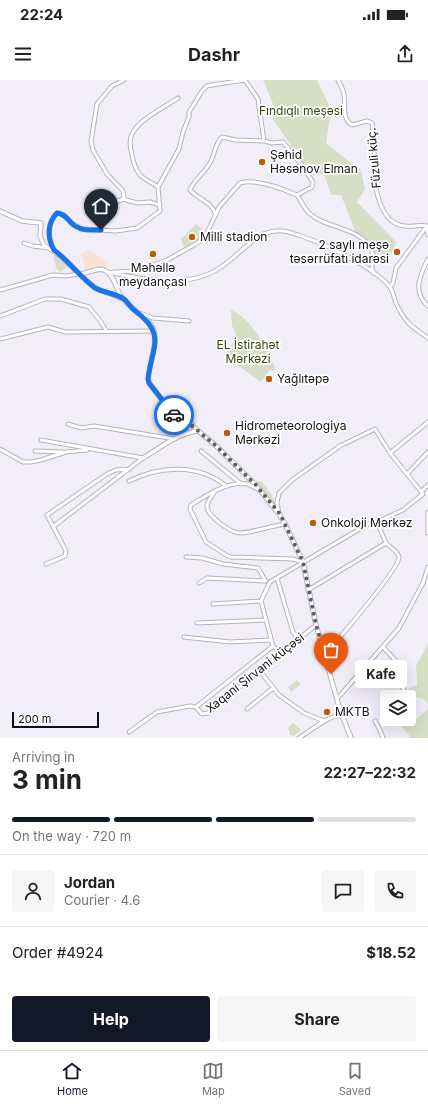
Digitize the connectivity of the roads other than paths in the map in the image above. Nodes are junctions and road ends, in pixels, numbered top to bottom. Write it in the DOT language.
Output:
graph roads {
  1 [pos="124,80"];
  2 [pos="245,80"];
  3 [pos="338,80"];
  4 [pos="178,98"];
  5 [pos="264,141"];
  6 [pos="158,187"];
  7 [pos="297,195"];
  8 [pos="123,199"];
  9 [pos="98,201"];
  10 [pos="160,205"];
  11 [pos="0,211"];
  12 [pos="216,215"];
  13 [pos="427,226"];
  14 [pos="428,235"];
  15 [pos="24,243"];
  16 [pos="48,248"];
  17 [pos="54,250"];
  18 [pos="428,259"];
  19 [pos="109,273"];
  20 [pos="373,273"];
  21 [pos="79,274"];
  22 [pos="390,287"];
  23 [pos="0,290"];
  24 [pos="125,300"];
  25 [pos="428,306"];
  26 [pos="138,313"];
  27 [pos="0,316"];
  28 [pos="189,321"];
  29 [pos="154,331"];
  30 [pos="107,332"];
  31 [pos="428,338"];
  32 [pos="0,340"];
  33 [pos="428,422"];
  34 [pos="68,424"];
  35 [pos="198,431"];
  36 [pos="175,439"];
  37 [pos="41,440"];
  38 [pos="0,449"];
  39 [pos="92,450"];
  40 [pos="35,451"];
  41 [pos="201,451"];
  42 [pos="66,452"];
  43 [pos="428,452"];
  44 [pos="390,453"];
  45 [pos="143,458"];
  46 [pos="130,469"];
  47 [pos="407,474"];
  48 [pos="129,481"];
  49 [pos="241,484"];
  50 [pos="428,485"];
  51 [pos="226,486"];
  52 [pos="215,492"];
  53 [pos="262,492"];
  54 [pos="421,492"];
  55 [pos="428,512"];
  56 [pos="280,514"];
  57 [pos="377,522"];
  58 [pos="285,524"];
  59 [pos="54,526"];
  60 [pos="428,533"];
  61 [pos="386,543"];
  62 [pos="186,557"];
  63 [pos="303,562"];
  64 [pos="46,564"];
  65 [pos="428,567"];
  66 [pos="277,578"];
  67 [pos="265,580"];
  68 [pos="270,582"];
  69 [pos="199,583"];
  70 [pos="308,590"];
  71 [pos="261,601"];
  72 [pos="213,604"];
  73 [pos="266,620"];
  74 [pos="197,623"];
  75 [pos="316,625"];
  76 [pos="184,637"];
  77 [pos="300,638"];
  78 [pos="271,640"];
  79 [pos="273,646"];
  80 [pos="383,647"];
  81 [pos="281,654"];
  82 [pos="325,654"];
  83 [pos="260,671"];
  84 [pos="273,688"];
  85 [pos="404,690"];
  86 [pos="337,699"];
  87 [pos="196,707"];
  88 [pos="247,709"];
  89 [pos="342,716"];
  90 [pos="324,721"];
  91 [pos="375,721"];
  92 [pos="129,732"];
  93 [pos="299,738"];
  94 [pos="351,738"];
  95 [pos="383,738"];
  1 -- 8 [label="street"];
  2 -- 5 [label="street"];
  2 -- 6 [label="street"];
  3 -- 13 [label="street, Füzuli küç."];
  4 -- 6 [label="street"];
  5 -- 7 [label="street"];
  5 -- 12 [label="street"];
  6 -- 10 [label="street"];
  7 -- 12 [label="street"];
  7 -- 20 [label="street"];
  8 -- 9 [label="street"];
  8 -- 10 [label="street"];
  10 -- 17 [label="street"];
  11 -- 16 [label="street"];
  12 -- 19 [label="street"];
  13 -- 14 [label="street"];
  13 -- 22 [label="street"];
  15 -- 16 [label="street"];
  16 -- 17 [label="street"];
  17 -- 21 [label="street"];
  18 -- 25 [label="street"];
  19 -- 20 [label="street"];
  19 -- 21 [label="street"];
  19 -- 24 [label="street"];
  20 -- 22 [label="street"];
  21 -- 23 [label="street"];
  21 -- 24 [label="street"];
  22 -- 31 [label="street"];
  24 -- 26 [label="street"];
  26 -- 28 [label="street"];
  26 -- 29 [label="street"];
  27 -- 30 [label="street"];
  29 -- 30 [label="street"];
  29 -- 35 [label="street"];
  30 -- 32 [label="street"];
  33 -- 44 [label="street"];
  34 -- 36 [label="street"];
  35 -- 36 [label="street"];
  35 -- 53 [label="street"];
  36 -- 45 [label="street"];
  37 -- 39 [label="street"];
  38 -- 42 [label="street"];
  39 -- 42 [label="street"];
  39 -- 45 [label="street"];
  40 -- 42 [label="street"];
  41 -- 49 [label="street"];
  43 -- 47 [label="street"];
  44 -- 47 [label="street"];
  44 -- 56 [label="street"];
  45 -- 46 [label="street"];
  46 -- 59 [label="street"];
  46 -- 59 [label="street"];
  47 -- 54 [label="street"];
  48 -- 51 [label="street"];
  49 -- 51 [label="street"];
  49 -- 53 [label="street"];
  50 -- 54 [label="street"];
  51 -- 52 [label="street"];
  52 -- 58 [label="street"];
  52 -- 63 [label="street"];
  53 -- 56 [label="street"];
  54 -- 57 [label="street"];
  55 -- 60 [label="street"];
  56 -- 58 [label="street"];
  57 -- 61 [label="street"];
  57 -- 63 [label="street"];
  58 -- 63 [label="street"];
  59 -- 64 [label="street"];
  61 -- 70 [label="street"];
  61 -- 82 [label="street"];
  62 -- 67 [label="street"];
  63 -- 66 [label="street"];
  63 -- 70 [label="street"];
  65 -- 80 [label="street"];
  66 -- 68 [label="street"];
  66 -- 77 [label="street"];
  67 -- 68 [label="street"];
  67 -- 69 [label="street"];
  68 -- 71 [label="street"];
  70 -- 75 [label="street"];
  71 -- 72 [label="street"];
  71 -- 73 [label="street"];
  73 -- 74 [label="street"];
  73 -- 78 [label="street"];
  75 -- 77 [label="street, Xaqani Şirvani küçəsi"];
  75 -- 82 [label="street"];
  76 -- 78 [label="street"];
  77 -- 81 [label="street, Xaqani Şirvani küçəsi"];
  78 -- 79 [label="street"];
  79 -- 81 [label="street"];
  79 -- 87 [label="street"];
  80 -- 85 [label="street"];
  80 -- 86 [label="street"];
  81 -- 83 [label="street, Xaqani Şirvani küçəsi"];
  82 -- 86 [label="street"];
  83 -- 84 [label="street"];
  83 -- 87 [label="street, Xaqani Şirvani küçəsi"];
  84 -- 88 [label="street"];
  84 -- 90 [label="street"];
  86 -- 89 [label="street"];
  87 -- 92 [label="street"];
  89 -- 90 [label="street"];
  89 -- 94 [label="street"];
  90 -- 93 [label="street"];
  91 -- 95 [label="street"];
}
